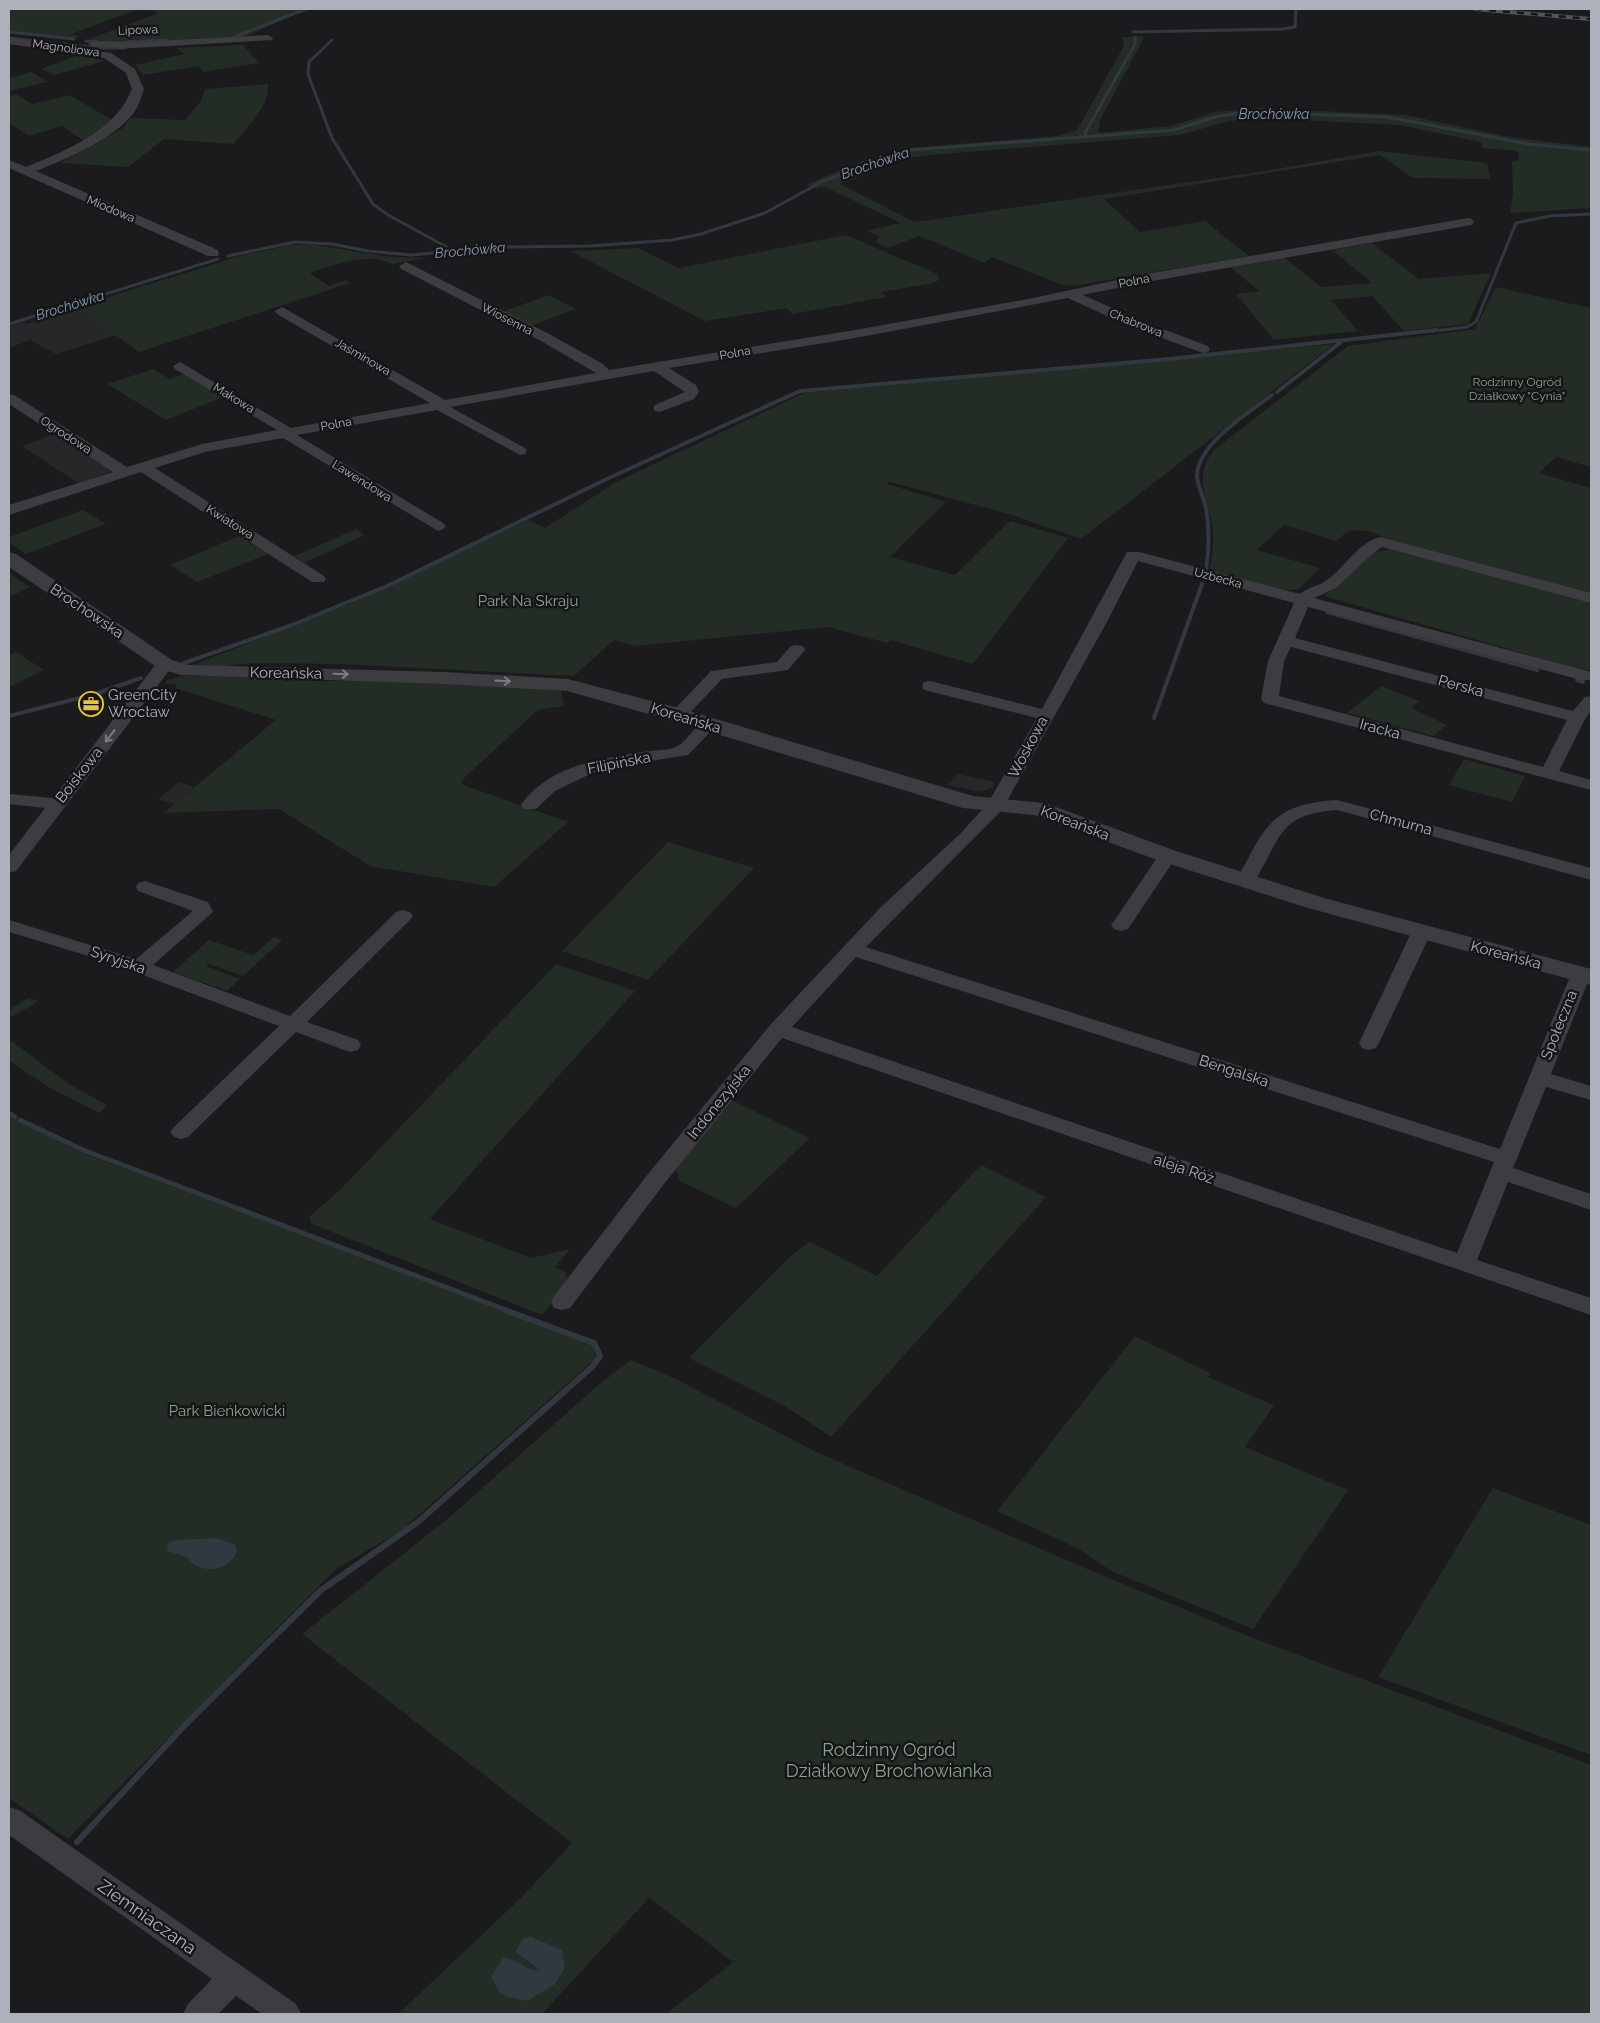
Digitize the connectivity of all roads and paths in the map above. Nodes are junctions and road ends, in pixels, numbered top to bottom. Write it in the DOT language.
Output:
graph roads {
  1 [pos="9,35"];
  2 [pos="268,38"];
  3 [pos="9,41"];
  4 [pos="9,164"];
  5 [pos="24,172"];
  6 [pos="1468,222"];
  7 [pos="213,253"];
  8 [pos="406,266"];
  9 [pos="1069,294"];
  10 [pos="282,311"];
  11 [pos="1203,349"];
  12 [pos="180,366"];
  13 [pos="656,366"];
  14 [pos="606,375"];
  15 [pos="9,398"];
  16 [pos="442,406"];
  17 [pos="660,408"];
  18 [pos="287,432"];
  19 [pos="520,451"];
  20 [pos="141,466"];
  21 [pos="124,472"];
  22 [pos="9,510"];
  23 [pos="438,526"];
  24 [pos="1132,555"];
  25 [pos="9,558"];
  26 [pos="318,579"];
  27 [pos="1591,598"];
  28 [pos="1303,600"];
  29 [pos="1284,640"];
  30 [pos="797,650"];
  31 [pos="165,664"];
  32 [pos="187,671"];
  33 [pos="1587,676"];
  34 [pos="930,686"];
  35 [pos="1591,701"];
  36 [pos="678,715"];
  37 [pos="1045,715"];
  38 [pos="1578,717"];
  39 [pos="708,725"];
  40 [pos="1549,773"];
  41 [pos="1591,785"];
  42 [pos="9,799"];
  43 [pos="60,800"];
  44 [pos="530,805"];
  45 [pos="996,806"];
  46 [pos="1168,856"];
  47 [pos="9,867"];
  48 [pos="1591,874"];
  49 [pos="1245,881"];
  50 [pos="145,886"];
  51 [pos="888,911"];
  52 [pos="403,916"];
  53 [pos="1121,925"];
  54 [pos="9,926"];
  55 [pos="1422,933"];
  56 [pos="853,949"];
  57 [pos="139,968"];
  58 [pos="1586,975"];
  59 [pos="292,1024"];
  60 [pos="778,1029"];
  61 [pos="1369,1043"];
  62 [pos="352,1045"];
  63 [pos="1538,1077"];
  64 [pos="1591,1093"];
  65 [pos="181,1132"];
  66 [pos="1503,1165"];
  67 [pos="1591,1202"];
  68 [pos="1464,1263"];
  69 [pos="562,1302"];
  70 [pos="1591,1307"];
  71 [pos="9,1819"];
  72 [pos="234,1977"];
  73 [pos="198,2014"];
  74 [pos="286,2014"];
  1 -- 2 [label="street, Lipowa"];
  3 -- 5 [label="street, Magnoliowa"];
  4 -- 5 [label="street, Miodowa"];
  5 -- 7 [label="street, Miodowa"];
  6 -- 9 [label="street, Polna"];
  8 -- 14 [label="street, Wiosenna"];
  9 -- 11 [label="street, Chabrowa"];
  9 -- 13 [label="street, Polna"];
  10 -- 16 [label="street, Jaśminowa"];
  12 -- 18 [label="street, Makowa"];
  13 -- 14 [label="street, Polna"];
  13 -- 17 [label="street"];
  14 -- 16 [label="street, Polna"];
  15 -- 21 [label="street, Ogrodowa"];
  16 -- 18 [label="street, Polna"];
  16 -- 19 [label="street, Jaśminowa"];
  18 -- 20 [label="street, Polna"];
  18 -- 23 [label="street, Lawendowa"];
  20 -- 21 [label="street, Polna"];
  20 -- 26 [label="street, Kwiatowa"];
  21 -- 22 [label="street, Polna"];
  24 -- 28 [label="street, Uzbecka"];
  24 -- 37 [label="street, Woskowa"];
  25 -- 31 [label="street, Brochowska"];
  27 -- 28 [label="street"];
  28 -- 29 [label="street, Iracka"];
  28 -- 33 [label="street, Uzbecka"];
  29 -- 38 [label="street, Perska"];
  29 -- 40 [label="street, Iracka"];
  30 -- 36 [label="street"];
  31 -- 32 [label="street, Brochowska"];
  31 -- 43 [label="street, Boiskowa, one-way"];
  32 -- 36 [label="street, Koreańska, one-way"];
  34 -- 37 [label="street"];
  35 -- 38 [label="street"];
  36 -- 39 [label="street, Koreańska"];
  37 -- 45 [label="street, Woskowa"];
  38 -- 40 [label="street"];
  39 -- 44 [label="street, Filipińska"];
  39 -- 45 [label="street, Koreańska"];
  40 -- 41 [label="street, Iracka"];
  42 -- 43 [label="street"];
  43 -- 47 [label="street, Boiskowa"];
  45 -- 46 [label="street, Koreańska"];
  45 -- 51 [label="street, Woskowa"];
  46 -- 49 [label="street, Koreańska"];
  46 -- 53 [label="street"];
  48 -- 49 [label="street, Chmurna"];
  49 -- 55 [label="street, Koreańska"];
  50 -- 57 [label="street"];
  51 -- 56 [label="street, Indonezyjska"];
  52 -- 59 [label="street"];
  54 -- 57 [label="street, Syryjska"];
  55 -- 58 [label="street, Koreańska"];
  55 -- 61 [label="street"];
  56 -- 60 [label="street, Indonezyjska"];
  56 -- 66 [label="street, Bengalska"];
  57 -- 59 [label="street, Syryjska"];
  58 -- 63 [label="street, Społeczna"];
  59 -- 62 [label="street, Syryjska"];
  59 -- 65 [label="street"];
  60 -- 68 [label="street, aleja Róż"];
  60 -- 69 [label="street, Indonezyjska"];
  63 -- 64 [label="street, Społeczna"];
  63 -- 66 [label="street, Społeczna"];
  66 -- 67 [label="street"];
  66 -- 68 [label="street, Społeczna"];
  68 -- 70 [label="street, aleja Róż"];
  71 -- 72 [label="street, Ziemniaczana"];
  72 -- 73 [label="street"];
  72 -- 74 [label="street, Ziemniaczana"];
}
